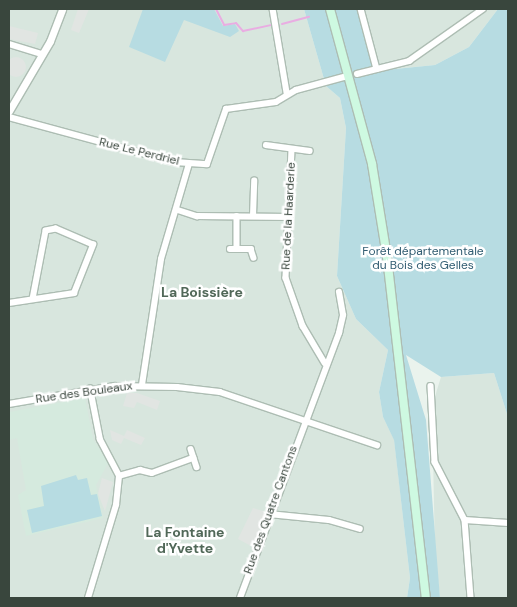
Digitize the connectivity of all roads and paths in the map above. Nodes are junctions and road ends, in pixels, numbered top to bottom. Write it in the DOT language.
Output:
graph roads {
  1 [pos="62,9"];
  2 [pos="273,9"];
  3 [pos="330,9"];
  4 [pos="361,9"];
  5 [pos="483,9"];
  6 [pos="9,44"];
  7 [pos="42,54"];
  8 [pos="376,69"];
  9 [pos="357,74"];
  10 [pos="344,77"];
  11 [pos="286,93"];
  12 [pos="9,111"];
  13 [pos="9,117"];
  14 [pos="266,145"];
  15 [pos="292,150"];
  16 [pos="310,151"];
  17 [pos="189,164"];
  18 [pos="254,181"];
  19 [pos="178,210"];
  20 [pos="237,216"];
  21 [pos="253,216"];
  22 [pos="290,217"];
  23 [pos="230,249"];
  24 [pos="238,249"];
  25 [pos="254,258"];
  26 [pos="340,292"];
  27 [pos="33,299"];
  28 [pos="9,303"];
  29 [pos="325,363"];
  30 [pos="142,385"];
  31 [pos="432,386"];
  32 [pos="90,389"];
  33 [pos="9,404"];
  34 [pos="303,422"];
  35 [pos="377,445"];
  36 [pos="191,448"];
  37 [pos="193,458"];
  38 [pos="197,467"];
  39 [pos="119,476"];
  40 [pos="269,514"];
  41 [pos="465,520"];
  42 [pos="508,522"];
  43 [pos="360,529"];
  44 [pos="88,598"];
  45 [pos="240,598"];
  46 [pos="426,598"];
  47 [pos="471,598"];
  1 -- 7 [label="street"];
  2 -- 11 [label="street"];
  3 -- 46 [label="main road"];
  4 -- 8 [label="street"];
  5 -- 8 [label="street"];
  6 -- 7 [label="street"];
  7 -- 12 [label="street"];
  8 -- 9 [label="street"];
  10 -- 11 [label="street"];
  11 -- 17 [label="street, Rue Le Perdriel"];
  13 -- 17 [label="street, Rue Le Perdriel"];
  14 -- 15 [label="street, Rue de la Haarderie"];
  15 -- 16 [label="street, Rue de la Haarderie"];
  15 -- 22 [label="street, Rue de la Haarderie"];
  17 -- 19 [label="street"];
  18 -- 21 [label="street"];
  19 -- 20 [label="street"];
  19 -- 30 [label="street"];
  20 -- 21 [label="street"];
  20 -- 24 [label="street"];
  21 -- 22 [label="street"];
  22 -- 29 [label="street, Rue de la Haarderie"];
  23 -- 24 [label="street"];
  24 -- 25 [label="street"];
  26 -- 29 [label="street, Rue des Quatre Cantons"];
  27 -- 27 [label="street"];
  27 -- 28 [label="street"];
  29 -- 34 [label="street, Rue des Quatre Cantons"];
  30 -- 32 [label="street, Rue des Bouleaux"];
  30 -- 34 [label="street, Rue des Bouleaux"];
  31 -- 41 [label="street"];
  32 -- 33 [label="street, Rue des Bouleaux"];
  32 -- 39 [label="street"];
  34 -- 35 [label="street, Rue des Bouleaux"];
  34 -- 40 [label="street, Rue des Quatre Cantons"];
  36 -- 37 [label="street"];
  37 -- 38 [label="street"];
  37 -- 39 [label="street"];
  39 -- 44 [label="street"];
  40 -- 43 [label="street"];
  40 -- 45 [label="street, Rue des Quatre Cantons"];
  41 -- 42 [label="street"];
  41 -- 47 [label="street"];
}
